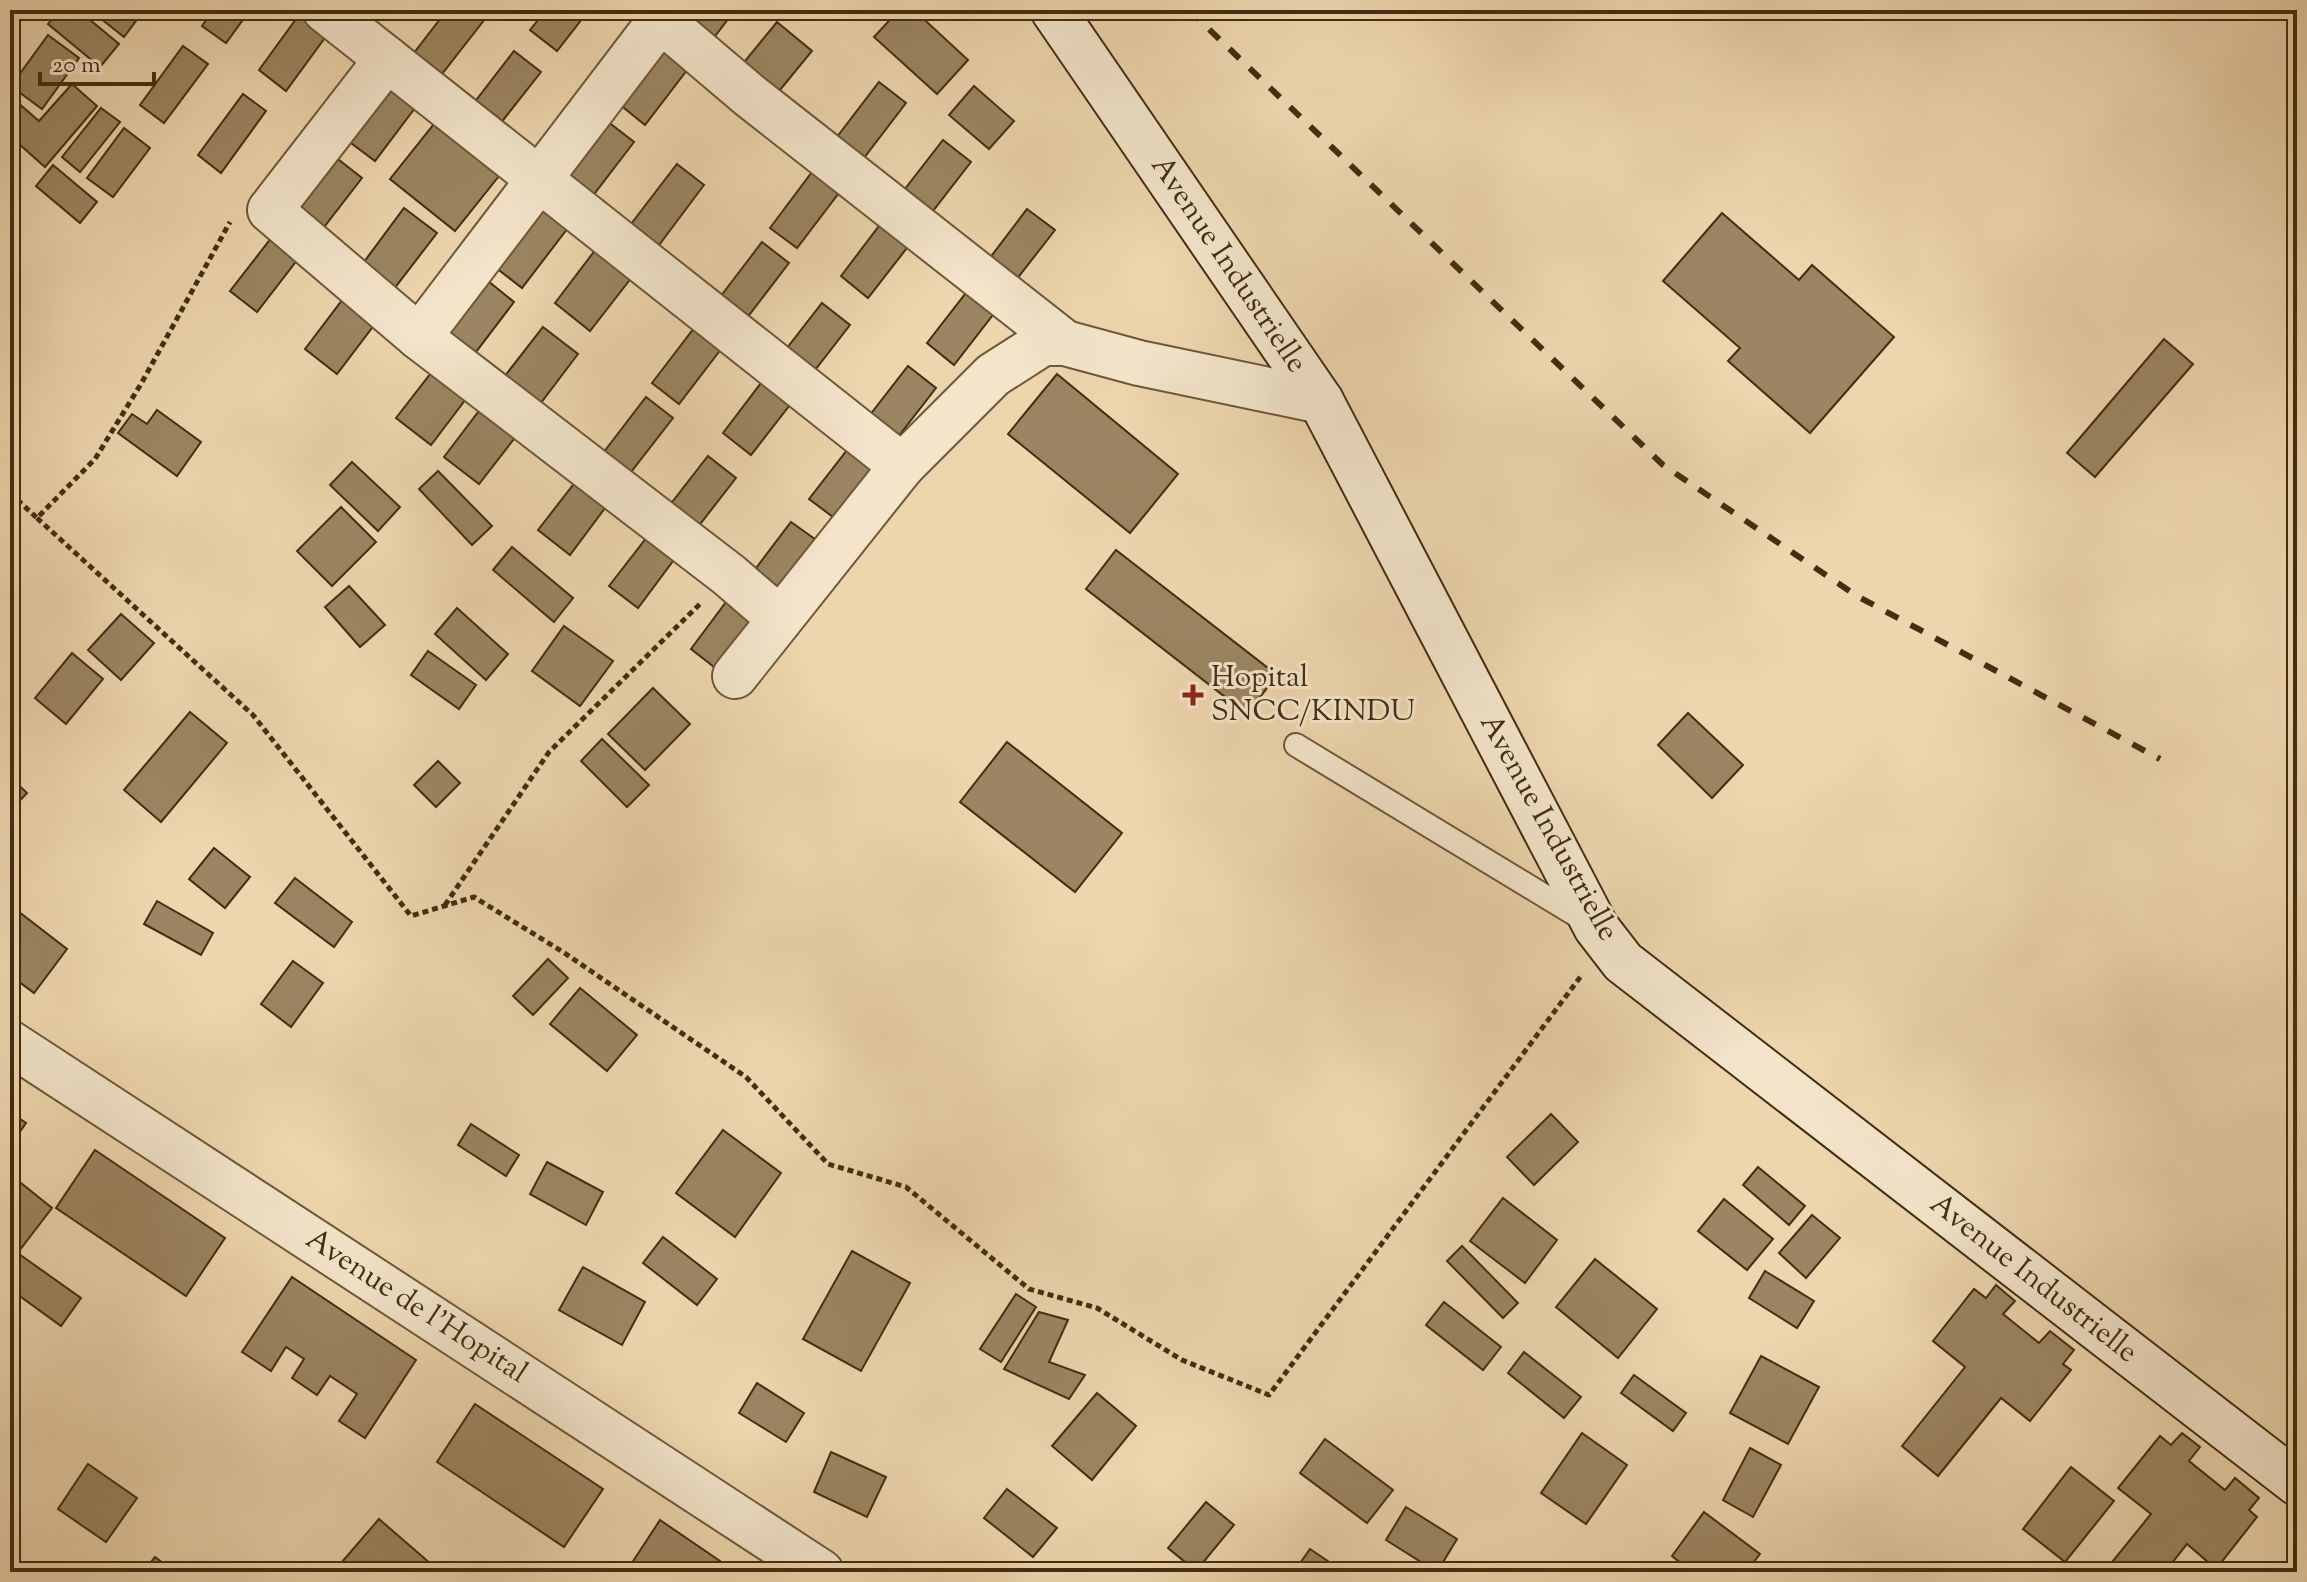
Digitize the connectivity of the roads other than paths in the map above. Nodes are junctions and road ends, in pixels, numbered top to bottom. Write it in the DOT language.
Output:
graph roads {
  1 [pos="325,10"];
  2 [pos="1053,10"];
  3 [pos="387,59"];
  4 [pos="539,179"];
  5 [pos="419,337"];
  6 [pos="1065,343"];
  7 [pos="1321,401"];
  8 [pos="902,466"];
  9 [pos="780,619"];
  10 [pos="735,676"];
  11 [pos="1296,745"];
  12 [pos="1602,934"];
  13 [pos="10,1043"];
  14 [pos="2297,1483"];
  15 [pos="821,1572"];
  1 -- 3 [label="street"];
  2 -- 7 [label="street, Avenue Industrielle"];
  3 -- 4 [label="street"];
  3 -- 5 [label="street"];
  4 -- 5 [label="street"];
  4 -- 6 [label="street"];
  4 -- 8 [label="street"];
  5 -- 9 [label="street"];
  6 -- 7 [label="street"];
  6 -- 8 [label="street"];
  7 -- 12 [label="street, Avenue Industrielle"];
  8 -- 9 [label="street"];
  9 -- 10 [label="street"];
  11 -- 12 [label="lane"];
  12 -- 14 [label="street, Avenue Industrielle"];
  13 -- 15 [label="street, Avenue de l'Hopital"];
}
